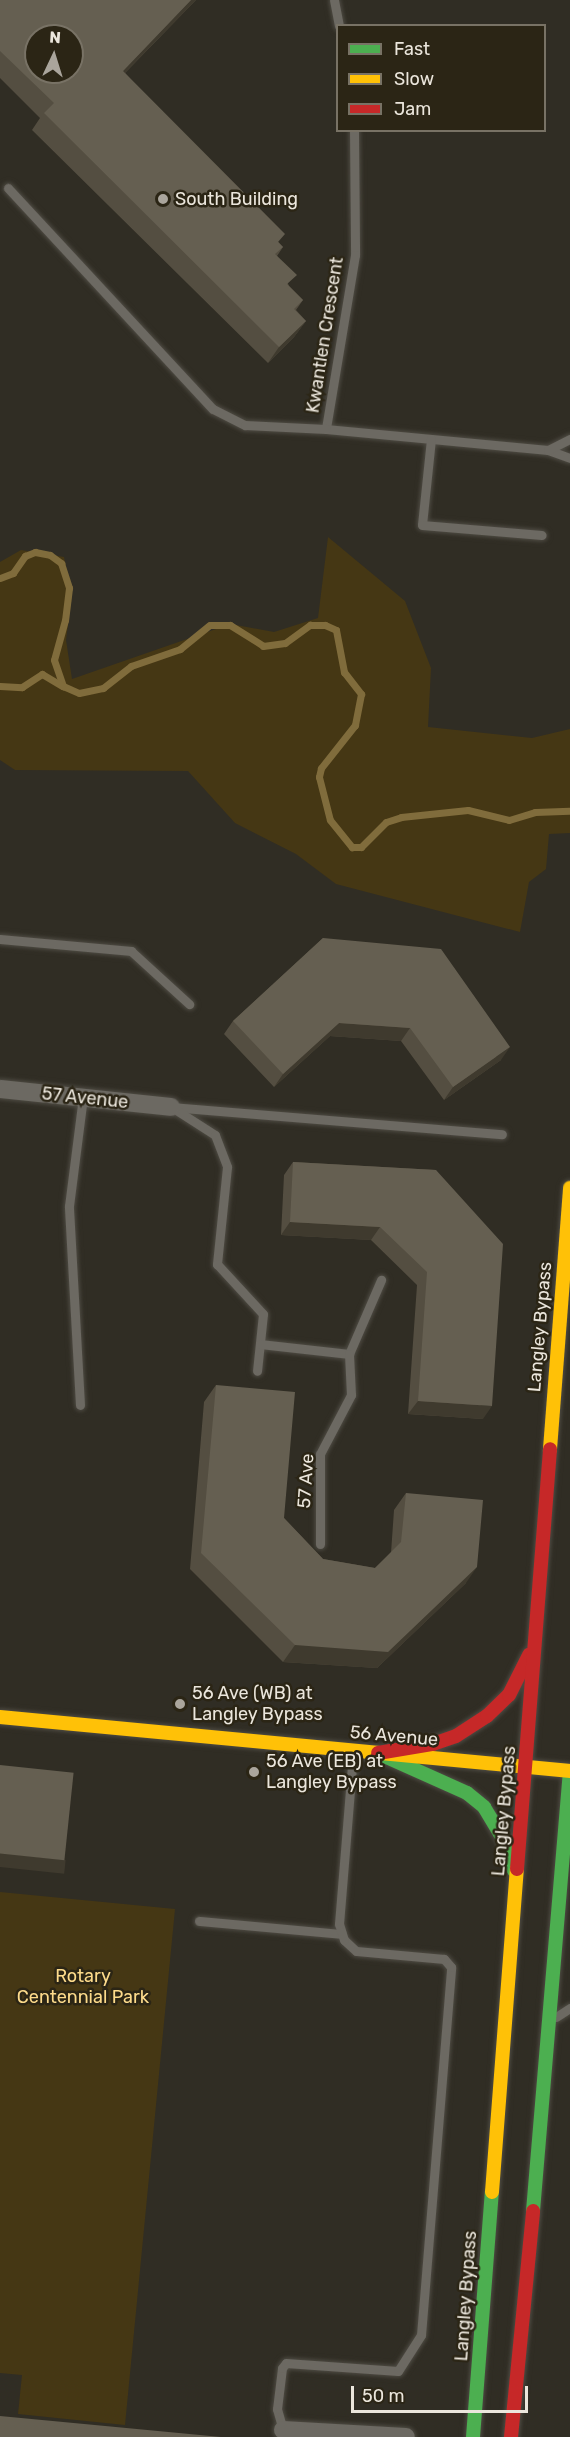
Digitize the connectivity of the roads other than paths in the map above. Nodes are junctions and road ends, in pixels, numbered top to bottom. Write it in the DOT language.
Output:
graph roads {
  1 [pos="334,0"];
  2 [pos="339,24"];
  3 [pos="354,132"];
  4 [pos="8,188"];
  5 [pos="326,429"];
  6 [pos="431,439"];
  7 [pos="570,439"];
  8 [pos="548,450"];
  9 [pos="570,458"];
  10 [pos="542,535"];
  11 [pos="0,939"];
  12 [pos="189,1004"];
  13 [pos="0,1089"];
  14 [pos="83,1096"];
  15 [pos="171,1107"];
  16 [pos="502,1134"];
  17 [pos="570,1188"];
  18 [pos="381,1281"];
  19 [pos="260,1344"];
  20 [pos="349,1354"];
  21 [pos="257,1371"];
  22 [pos="80,1405"];
  23 [pos="320,1544"];
  24 [pos="537,1629"];
  25 [pos="0,1717"];
  26 [pos="353,1751"];
  27 [pos="378,1753"];
  28 [pos="526,1767"];
  29 [pos="570,1772"];
  30 [pos="517,1878"];
  31 [pos="570,1905"];
  32 [pos="199,1922"];
  33 [pos="341,1934"];
  34 [pos="559,1950"];
  35 [pos="570,2008"];
  36 [pos="551,2019"];
  37 [pos="284,2430"];
  38 [pos="377,2436"];
  39 [pos="406,2437"];
  40 [pos="473,2437"];
  41 [pos="511,2437"];
  1 -- 2 [label="lane"];
  3 -- 5 [label="lane, Kwantlen Crescent"];
  4 -- 5 [label="lane"];
  5 -- 6 [label="lane, Kwantlen Crescent"];
  6 -- 8 [label="lane, Kwantlen Crescent"];
  6 -- 10 [label="lane"];
  7 -- 8 [label="lane"];
  8 -- 9 [label="lane, Kwantlen Crescent"];
  11 -- 12 [label="lane"];
  13 -- 14 [label="street, 57 Avenue"];
  14 -- 15 [label="street, 57 Avenue"];
  14 -- 22 [label="lane"];
  15 -- 16 [label="lane"];
  15 -- 19 [label="lane"];
  17 -- 24 [label="main road, Langley Bypass"];
  18 -- 20 [label="lane, 57 Ave"];
  19 -- 20 [label="lane"];
  19 -- 21 [label="lane"];
  20 -- 23 [label="lane, 57 Ave"];
  24 -- 27 [label="main road"];
  24 -- 28 [label="main road, Langley Bypass"];
  25 -- 26 [label="main road, 56 Avenue"];
  26 -- 27 [label="main road, 56 Avenue"];
  26 -- 33 [label="lane"];
  27 -- 28 [label="main road, 56 Avenue"];
  27 -- 30 [label="main road"];
  28 -- 29 [label="main road, 56 Avenue"];
  28 -- 30 [label="main road, Langley Bypass"];
  29 -- 34 [label="main road"];
  30 -- 40 [label="main road, Langley Bypass"];
  31 -- 34 [label="main road"];
  32 -- 33 [label="lane"];
  33 -- 37 [label="lane"];
  34 -- 36 [label="main road"];
  35 -- 36 [label="lane"];
  36 -- 41 [label="main road"];
  37 -- 38 [label="street"];
  38 -- 39 [label="street"];
}
